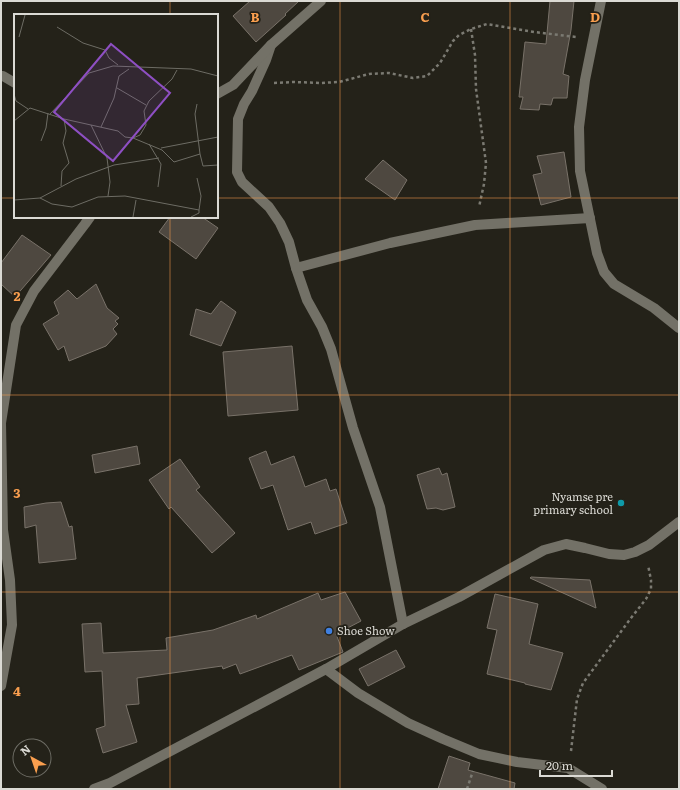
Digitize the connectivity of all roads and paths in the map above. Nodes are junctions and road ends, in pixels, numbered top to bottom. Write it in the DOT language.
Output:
graph roads {
  1 [pos="322,1"];
  2 [pos="601,1"];
  3 [pos="471,29"];
  4 [pos="593,39"];
  5 [pos="271,45"];
  6 [pos="1,76"];
  7 [pos="14,83"];
  8 [pos="255,84"];
  9 [pos="218,93"];
  10 [pos="89,218"];
  11 [pos="590,218"];
  12 [pos="475,225"];
  13 [pos="296,268"];
  14 [pos="679,328"];
  15 [pos="679,522"];
  16 [pos="635,552"];
  17 [pos="403,624"];
  18 [pos="326,669"];
  19 [pos="1,686"];
  20 [pos="568,768"];
  21 [pos="110,783"];
  22 [pos="94,789"];
  23 [pos="120,789"];
  24 [pos="602,789"];
  1 -- 5 [label="street"];
  2 -- 4 [label="street"];
  3 -- 4 [label="path"];
  3 -- 8 [label="path"];
  3 -- 12 [label="path"];
  4 -- 11 [label="street"];
  5 -- 8 [label="street"];
  5 -- 9 [label="street"];
  6 -- 7 [label="street"];
  8 -- 13 [label="street"];
  10 -- 19 [label="street"];
  11 -- 12 [label="street"];
  11 -- 14 [label="street"];
  12 -- 13 [label="street"];
  13 -- 17 [label="street"];
  15 -- 16 [label="street"];
  16 -- 17 [label="street"];
  16 -- 20 [label="path"];
  17 -- 18 [label="street"];
  18 -- 20 [label="street"];
  18 -- 21 [label="street"];
  20 -- 24 [label="street"];
  21 -- 22 [label="street"];
  21 -- 23 [label="street"];
}
